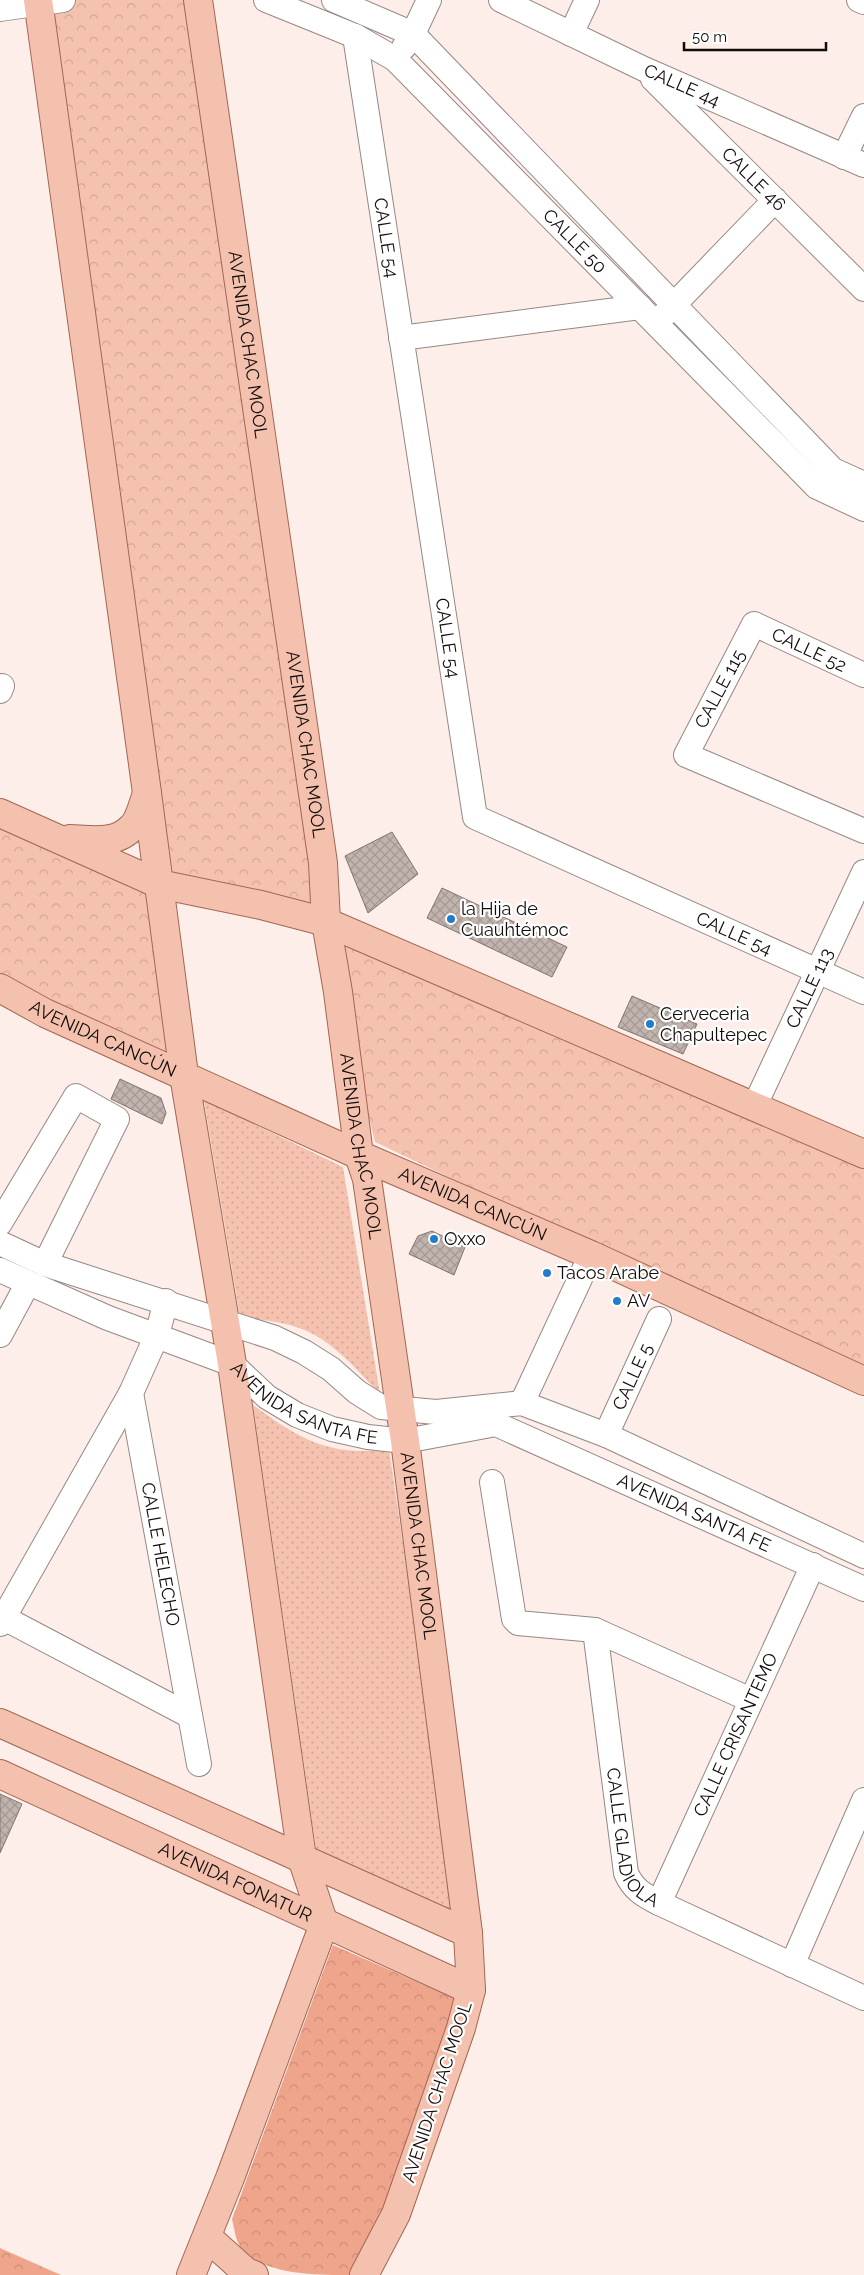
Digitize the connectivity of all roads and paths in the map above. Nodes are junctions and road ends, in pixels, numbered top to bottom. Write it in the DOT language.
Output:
graph roads {
  1 [pos="198,0"];
  2 [pos="266,0"];
  3 [pos="334,0"];
  4 [pos="429,0"];
  5 [pos="501,0"];
  6 [pos="587,0"];
  7 [pos="859,0"];
  8 [pos="47,1"];
  9 [pos="864,2"];
  10 [pos="0,9"];
  11 [pos="413,34"];
  12 [pos="571,34"];
  13 [pos="355,36"];
  14 [pos="395,59"];
  15 [pos="644,70"];
  16 [pos="864,116"];
  17 [pos="854,161"];
  18 [pos="775,200"];
  19 [pos="864,289"];
  20 [pos="674,305"];
  21 [pos="648,315"];
  22 [pos="402,338"];
  23 [pos="864,484"];
  24 [pos="864,509"];
  25 [pos="754,624"];
  26 [pos="864,675"];
  27 [pos="147,793"];
  28 [pos="0,813"];
  29 [pos="864,830"];
  30 [pos="58,839"];
  31 [pos="864,872"];
  32 [pos="159,884"];
  33 [pos="326,922"];
  34 [pos="817,971"];
  35 [pos="0,988"];
  36 [pos="864,992"];
  37 [pos="184,1075"];
  38 [pos="754,1105"];
  39 [pos="864,1154"];
  40 [pos="368,1166"];
  41 [pos="0,1222"];
  42 [pos="0,1242"];
  43 [pos="591,1255"];
  44 [pos="45,1264"];
  45 [pos="0,1270"];
  46 [pos="28,1283"];
  47 [pos="166,1302"];
  48 [pos="659,1319"];
  49 [pos="225,1320"];
  50 [pos="0,1335"];
  51 [pos="157,1335"];
  52 [pos="232,1364"];
  53 [pos="864,1382"];
  54 [pos="131,1393"];
  55 [pos="522,1403"];
  56 [pos="399,1410"];
  57 [pos="606,1435"];
  58 [pos="405,1441"];
  59 [pos="492,1482"];
  60 [pos="864,1556"];
  61 [pos="813,1566"];
  62 [pos="864,1589"];
  63 [pos="2,1621"];
  64 [pos="595,1630"];
  65 [pos="751,1700"];
  66 [pos="190,1716"];
  67 [pos="0,1723"];
  68 [pos="199,1764"];
  69 [pos="0,1774"];
  70 [pos="864,1800"];
  71 [pos="302,1858"];
  72 [pos="659,1903"];
  73 [pos="324,1924"];
  74 [pos="468,1932"];
  75 [pos="792,1965"];
  76 [pos="470,1990"];
  77 [pos="864,1998"];
  78 [pos="208,2237"];
  79 [pos="191,2275"];
  80 [pos="254,2275"];
  81 [pos="364,2275"];
  1 -- 33 [label="main road, AVENIDA CHAC MOOL"];
  2 -- 13 [label="street, CALLE 50"];
  3 -- 11 [label="street, CALLE 50"];
  4 -- 11 [label="street"];
  5 -- 12 [label="street, CALLE 44"];
  6 -- 12 [label="street"];
  7 -- 9 [label="street"];
  8 -- 10 [label="street"];
  8 -- 27 [label="main road"];
  11 -- 14 [label="street"];
  11 -- 20 [label="street, CALLE 50"];
  12 -- 15 [label="street, CALLE 44"];
  13 -- 14 [label="street, CALLE 50"];
  13 -- 22 [label="street, CALLE 54"];
  14 -- 21 [label="street, CALLE 50"];
  15 -- 17 [label="street, CALLE 44"];
  15 -- 18 [label="street, CALLE 46"];
  16 -- 17 [label="street"];
  18 -- 19 [label="street, CALLE 46"];
  18 -- 20 [label="street"];
  20 -- 21 [label="street"];
  20 -- 23 [label="street, CALLE 50"];
  21 -- 22 [label="street"];
  21 -- 24 [label="street, CALLE 50"];
  22 -- 34 [label="street, CALLE 54"];
  25 -- 26 [label="street, CALLE 52"];
  25 -- 29 [label="street, CALLE 115"];
  27 -- 30 [label="main road"];
  27 -- 32 [label="main road"];
  28 -- 30 [label="main road"];
  30 -- 32 [label="main road"];
  31 -- 34 [label="street, CALLE 113"];
  32 -- 33 [label="main road"];
  32 -- 37 [label="main road"];
  33 -- 38 [label="main road"];
  33 -- 40 [label="main road, AVENIDA CHAC MOOL"];
  34 -- 36 [label="street, CALLE 54"];
  34 -- 38 [label="street, CALLE 113"];
  35 -- 37 [label="main road, AVENIDA CANCÚN"];
  37 -- 40 [label="main road, AVENIDA CANCÚN"];
  37 -- 49 [label="main road"];
  38 -- 39 [label="main road"];
  40 -- 43 [label="main road, AVENIDA CANCÚN"];
  40 -- 56 [label="main road, AVENIDA CHAC MOOL"];
  41 -- 44 [label="street"];
  42 -- 44 [label="street, AVENIDA SANTA FE"];
  43 -- 53 [label="main road, AVENIDA CANCÚN"];
  43 -- 55 [label="street"];
  44 -- 47 [label="street, AVENIDA SANTA FE"];
  45 -- 46 [label="street, AVENIDA SANTA FE"];
  46 -- 50 [label="street"];
  46 -- 51 [label="street, AVENIDA SANTA FE"];
  47 -- 49 [label="street, AVENIDA SANTA FE"];
  47 -- 51 [label="street"];
  48 -- 57 [label="street, CALLE 5"];
  49 -- 52 [label="main road"];
  49 -- 56 [label="street, AVENIDA SANTA FE"];
  51 -- 52 [label="street, AVENIDA SANTA FE"];
  51 -- 54 [label="street"];
  52 -- 58 [label="street, AVENIDA SANTA FE"];
  52 -- 71 [label="main road"];
  54 -- 63 [label="street"];
  54 -- 66 [label="street, CALLE HELECHO"];
  55 -- 56 [label="street, AVENIDA SANTA FE"];
  55 -- 57 [label="street, AVENIDA SANTA FE"];
  56 -- 58 [label="main road, AVENIDA CHAC MOOL"];
  57 -- 60 [label="street, AVENIDA SANTA FE"];
  58 -- 61 [label="street, AVENIDA SANTA FE"];
  58 -- 74 [label="main road, AVENIDA CHAC MOOL"];
  59 -- 64 [label="street"];
  61 -- 62 [label="street, AVENIDA SANTA FE"];
  61 -- 65 [label="street, CALLE CRISANTEMO"];
  63 -- 66 [label="street"];
  64 -- 65 [label="street"];
  64 -- 72 [label="street, CALLE GLADIOLA"];
  65 -- 72 [label="street, CALLE CRISANTEMO"];
  66 -- 68 [label="street, CALLE HELECHO"];
  67 -- 71 [label="main road"];
  69 -- 73 [label="main road, AVENIDA FONATUR"];
  70 -- 75 [label="street"];
  71 -- 73 [label="main road"];
  71 -- 74 [label="main road"];
  72 -- 75 [label="street, CALLE GLADIOLA"];
  73 -- 76 [label="main road, AVENIDA FONATUR"];
  73 -- 78 [label="main road"];
  74 -- 76 [label="main road, AVENIDA CHAC MOOL"];
  75 -- 77 [label="street, CALLE GLADIOLA"];
  76 -- 81 [label="main road, AVENIDA CHAC MOOL"];
  78 -- 79 [label="main road"];
  78 -- 80 [label="main road"];
}
